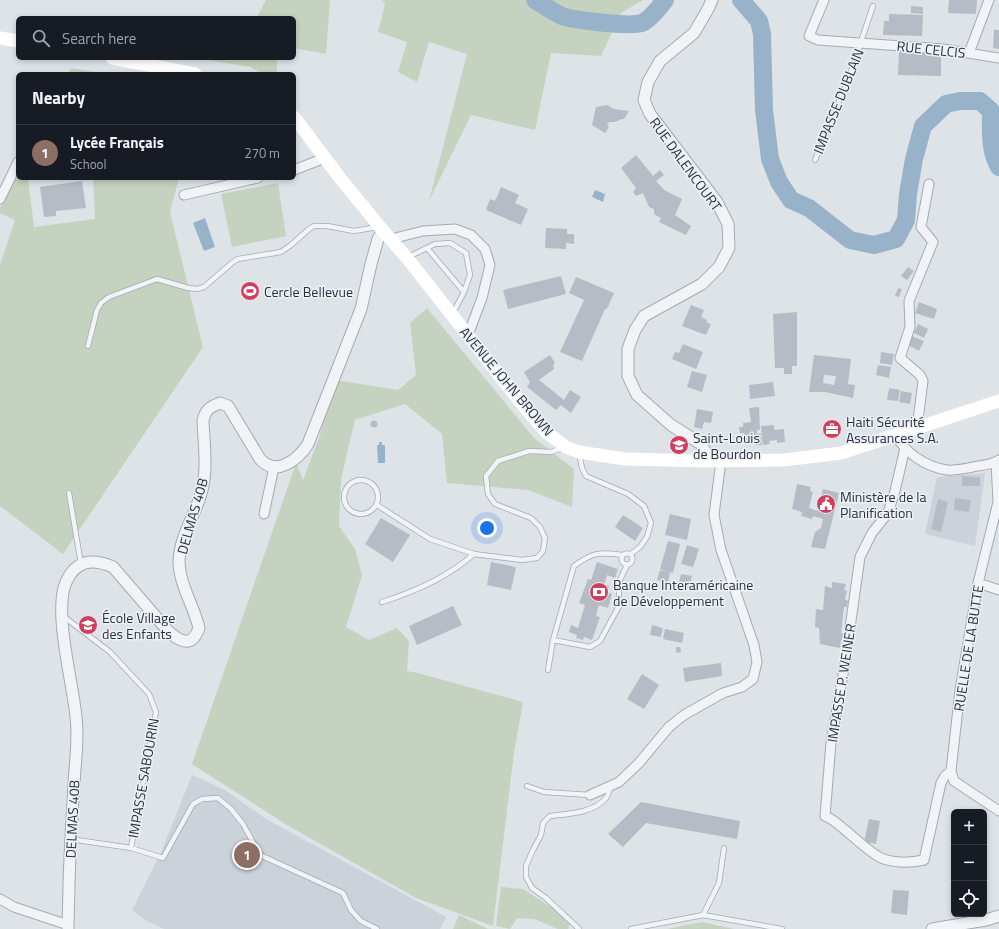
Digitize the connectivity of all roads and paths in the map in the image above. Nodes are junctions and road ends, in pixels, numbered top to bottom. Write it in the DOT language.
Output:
graph roads {
  1 [pos="712,0"];
  2 [pos="824,0"];
  3 [pos="989,0"];
  4 [pos="873,6"];
  5 [pos="0,38"];
  6 [pos="16,41"];
  7 [pos="862,42"];
  8 [pos="969,53"];
  9 [pos="999,58"];
  10 [pos="122,60"];
  11 [pos="185,72"];
  12 [pos="296,120"];
  13 [pos="325,158"];
  14 [pos="815,160"];
  15 [pos="16,166"];
  16 [pos="296,169"];
  17 [pos="249,180"];
  18 [pos="929,184"];
  19 [pos="184,195"];
  20 [pos="0,199"];
  21 [pos="385,232"];
  22 [pos="427,248"];
  23 [pos="407,258"];
  24 [pos="464,292"];
  25 [pos="452,315"];
  26 [pos="468,335"];
  27 [pos="88,346"];
  28 [pos="999,401"];
  29 [pos="916,428"];
  30 [pos="895,434"];
  31 [pos="566,447"];
  32 [pos="905,448"];
  33 [pos="579,452"];
  34 [pos="705,461"];
  35 [pos="721,461"];
  36 [pos="997,461"];
  37 [pos="274,467"];
  38 [pos="69,493"];
  39 [pos="377,505"];
  40 [pos="264,514"];
  41 [pos="474,554"];
  42 [pos="631,554"];
  43 [pos="622,555"];
  44 [pos="81,564"];
  45 [pos="627,565"];
  46 [pos="978,583"];
  47 [pos="999,590"];
  48 [pos="382,602"];
  49 [pos="62,615"];
  50 [pos="553,640"];
  51 [pos="548,670"];
  52 [pos="951,771"];
  53 [pos="612,785"];
  54 [pos="527,786"];
  55 [pos="590,795"];
  56 [pos="999,811"];
  57 [pos="70,839"];
  58 [pos="131,848"];
  59 [pos="724,848"];
  60 [pos="0,899"];
  61 [pos="703,915"];
  62 [pos="999,916"];
  63 [pos="68,927"];
  64 [pos="377,929"];
  65 [pos="579,929"];
  66 [pos="631,929"];
  67 [pos="782,929"];
  68 [pos="932,929"];
  1 -- 34 [label="street, RUE DALENCOURT"];
  2 -- 7 [label="street, RUE CELCIS"];
  3 -- 8 [label="street"];
  4 -- 7 [label="lane, IMPASSE DUBLAIN"];
  5 -- 6 [label="main road"];
  7 -- 8 [label="street, RUE CELCIS"];
  7 -- 14 [label="lane, IMPASSE DUBLAIN"];
  8 -- 9 [label="street, RUE CELCIS"];
  10 -- 11 [label="main road"];
  12 -- 13 [label="main road, AVENUE JOHN BROWN"];
  13 -- 16 [label="street"];
  13 -- 21 [label="main road, AVENUE JOHN BROWN"];
  15 -- 20 [label="street"];
  17 -- 19 [label="street"];
  18 -- 29 [label="street"];
  21 -- 23 [label="main road, AVENUE JOHN BROWN"];
  21 -- 26 [label="street"];
  21 -- 27 [label="lane"];
  21 -- 37 [label="street"];
  22 -- 23 [label="lane"];
  22 -- 24 [label="lane"];
  22 -- 24 [label="lane"];
  23 -- 25 [label="main road, AVENUE JOHN BROWN"];
  24 -- 25 [label="lane"];
  25 -- 26 [label="main road, AVENUE JOHN BROWN"];
  26 -- 31 [label="main road, AVENUE JOHN BROWN"];
  28 -- 29 [label="main road, AVENUE JOHN BROWN"];
  29 -- 30 [label="main road, AVENUE JOHN BROWN"];
  30 -- 32 [label="street"];
  30 -- 35 [label="main road, AVENUE JOHN BROWN"];
  31 -- 33 [label="main road, AVENUE JOHN BROWN"];
  31 -- 41 [label="lane"];
  32 -- 36 [label="street"];
  32 -- 52 [label="street, IMPASSE P. WEINER"];
  33 -- 34 [label="main road, AVENUE JOHN BROWN"];
  33 -- 42 [label="lane"];
  34 -- 35 [label="main road, AVENUE JOHN BROWN"];
  35 -- 53 [label="street"];
  36 -- 46 [label="street, RUELLE DE LA BUTTE"];
  37 -- 40 [label="street"];
  37 -- 44 [label="street, DELMAS 40B"];
  38 -- 44 [label="lane"];
  39 -- 39 [label="lane"];
  39 -- 41 [label="lane"];
  41 -- 48 [label="lane"];
  42 -- 43 [label="lane"];
  42 -- 45 [label="lane"];
  43 -- 45 [label="lane"];
  43 -- 50 [label="lane"];
  44 -- 49 [label="street, DELMAS 40B"];
  45 -- 50 [label="lane"];
  46 -- 47 [label="street"];
  46 -- 52 [label="street, RUELLE DE LA BUTTE"];
  49 -- 57 [label="street, DELMAS 40B"];
  49 -- 58 [label="lane, IMPASSE SABOURIN"];
  50 -- 51 [label="lane"];
  52 -- 56 [label="street"];
  53 -- 55 [label="street"];
  53 -- 65 [label="lane"];
  54 -- 55 [label="lane"];
  57 -- 58 [label="lane, IMPASSE SABOURIN"];
  57 -- 63 [label="street, DELMAS 40B"];
  58 -- 64 [label="lane"];
  59 -- 61 [label="lane"];
  60 -- 63 [label="street"];
  61 -- 66 [label="lane"];
  61 -- 67 [label="lane"];
  62 -- 68 [label="street"];
}
